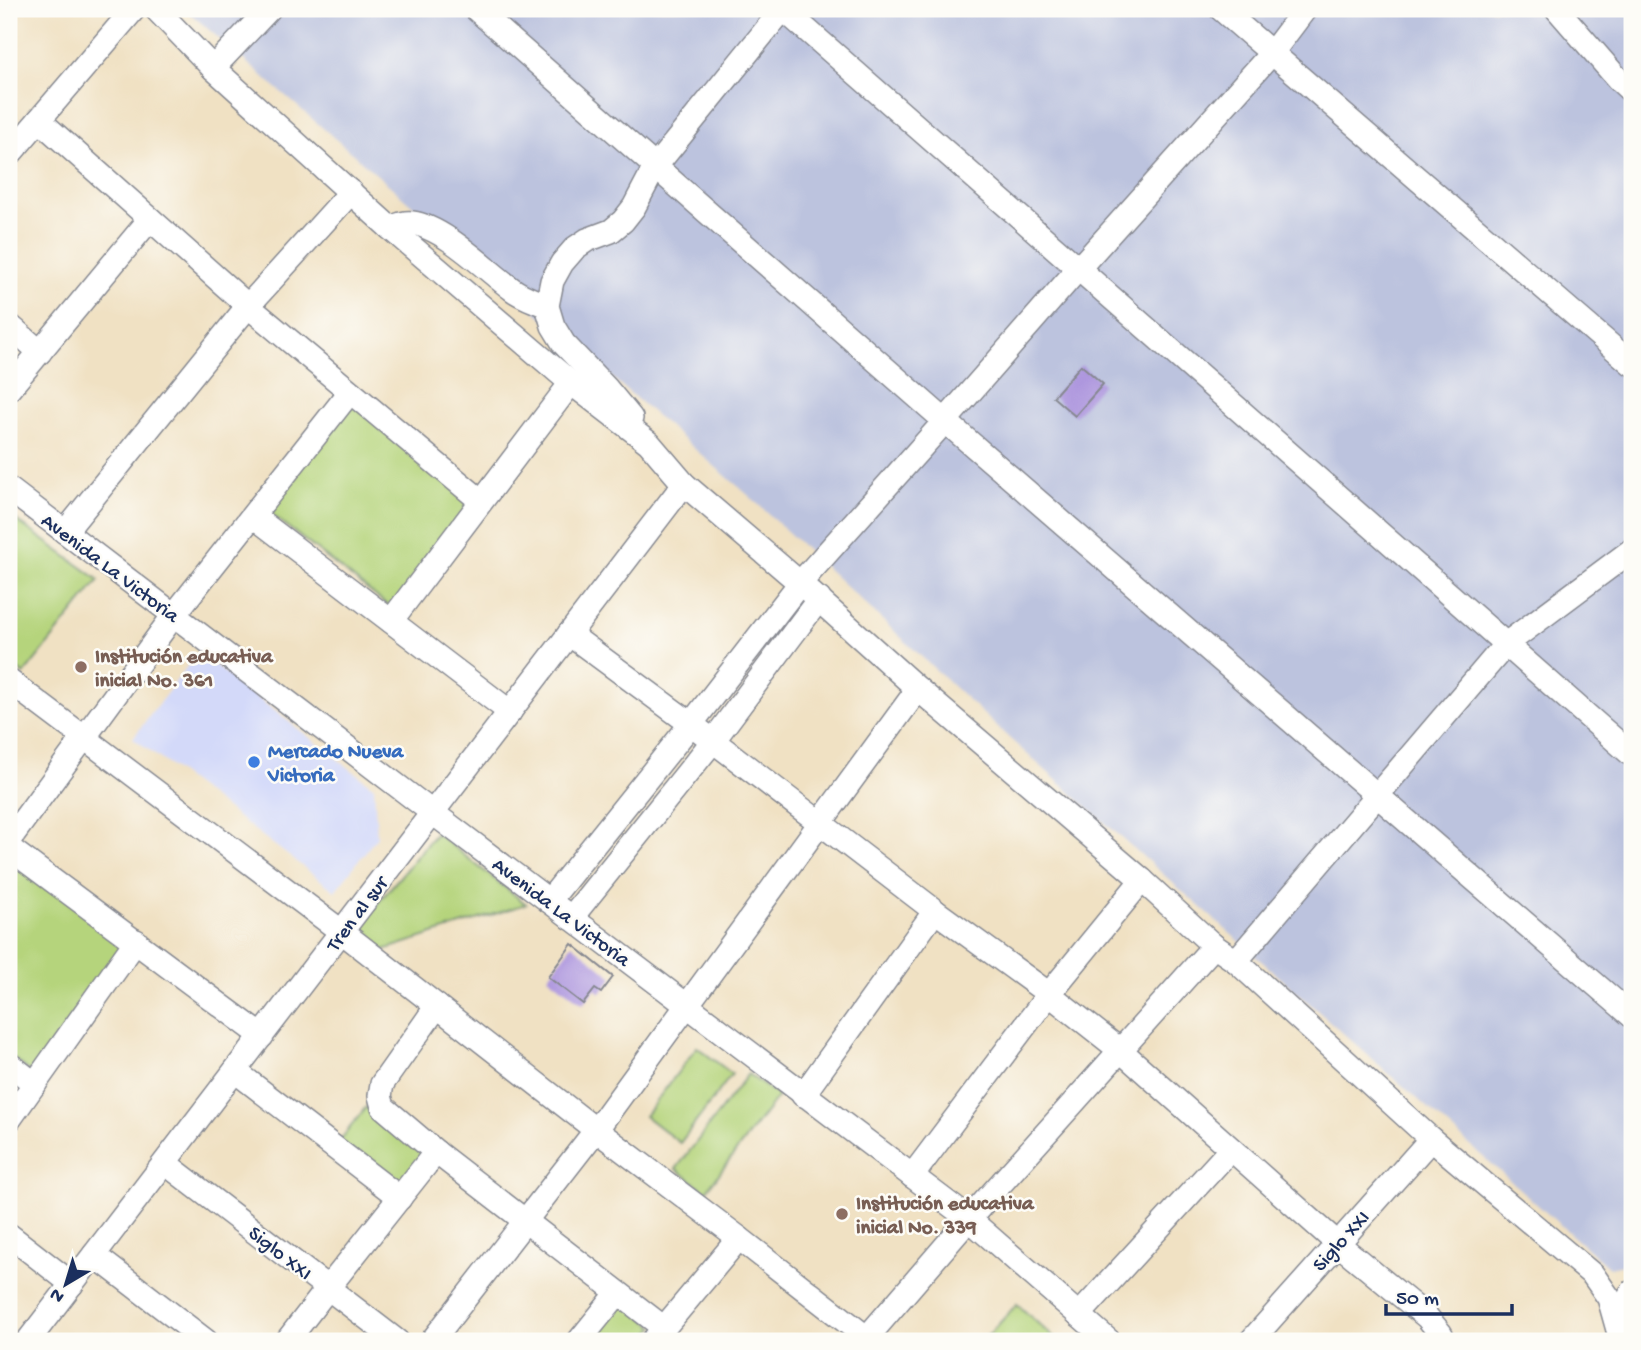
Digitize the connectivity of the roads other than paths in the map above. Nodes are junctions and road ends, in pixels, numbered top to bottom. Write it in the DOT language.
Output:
graph roads {
  1 [pos="134,9"];
  2 [pos="156,9"];
  3 [pos="269,9"];
  4 [pos="476,9"];
  5 [pos="783,9"];
  6 [pos="1220,9"];
  7 [pos="1305,9"];
  8 [pos="1557,9"];
  9 [pos="1271,54"];
  10 [pos="213,68"];
  11 [pos="1632,92"];
  12 [pos="39,120"];
  13 [pos="9,155"];
  14 [pos="655,167"];
  15 [pos="351,192"];
  16 [pos="150,219"];
  17 [pos="390,228"];
  18 [pos="1078,269"];
  19 [pos="248,306"];
  20 [pos="547,306"];
  21 [pos="9,325"];
  22 [pos="40,352"];
  23 [pos="1632,364"];
  24 [pos="570,383"];
  25 [pos="9,389"];
  26 [pos="350,392"];
  27 [pos="945,421"];
  28 [pos="649,443"];
  29 [pos="684,484"];
  30 [pos="9,489"];
  31 [pos="481,501"];
  32 [pos="253,516"];
  33 [pos="65,532"];
  34 [pos="1632,550"];
  35 [pos="800,583"];
  36 [pos="819,599"];
  37 [pos="174,615"];
  38 [pos="391,621"];
  39 [pos="569,634"];
  40 [pos="1506,645"];
  41 [pos="9,681"];
  42 [pos="918,689"];
  43 [pos="510,712"];
  44 [pos="691,724"];
  45 [pos="83,738"];
  46 [pos="713,741"];
  47 [pos="1632,755"];
  48 [pos="1376,795"];
  49 [pos="433,813"];
  50 [pos="820,823"];
  51 [pos="9,840"];
  52 [pos="9,848"];
  53 [pos="1142,880"];
  54 [pos="548,901"];
  55 [pos="935,911"];
  56 [pos="571,918"];
  57 [pos="342,932"];
  58 [pos="136,942"];
  59 [pos="1214,946"];
  60 [pos="1236,961"];
  61 [pos="1049,994"];
  62 [pos="686,1004"];
  63 [pos="438,1006"];
  64 [pos="1632,1016"];
  65 [pos="262,1036"];
  66 [pos="1120,1050"];
  67 [pos="9,1064"];
  68 [pos="235,1071"];
  69 [pos="35,1084"];
  70 [pos="803,1095"];
  71 [pos="9,1119"];
  72 [pos="596,1130"];
  73 [pos="1431,1139"];
  74 [pos="1231,1149"];
  75 [pos="436,1152"];
  76 [pos="165,1163"];
  77 [pos="912,1176"];
  78 [pos="400,1198"];
  79 [pos="969,1219"];
  80 [pos="525,1221"];
  81 [pos="9,1235"];
  82 [pos="739,1238"];
  83 [pos="1337,1243"];
  84 [pos="94,1255"];
  85 [pos="1593,1275"];
  86 [pos="1632,1283"];
  87 [pos="72,1284"];
  88 [pos="328,1288"];
  89 [pos="1632,1292"];
  90 [pos="618,1293"];
  91 [pos="1079,1315"];
  92 [pos="658,1335"];
  93 [pos="1618,1336"];
  94 [pos="197,1339"];
  95 [pos="586,1339"];
  96 [pos="867,1340"];
  97 [pos="28,1341"];
  98 [pos="287,1341"];
  99 [pos="397,1341"];
  100 [pos="432,1341"];
  101 [pos="1109,1341"];
  102 [pos="1251,1341"];
  103 [pos="1441,1341"];
  1 -- 12 [label="street"];
  2 -- 10 [label="street"];
  3 -- 10 [label="street"];
  4 -- 14 [label="street"];
  5 -- 14 [label="street"];
  5 -- 18 [label="street"];
  6 -- 9 [label="street"];
  7 -- 9 [label="street"];
  8 -- 11 [label="street"];
  9 -- 18 [label="street"];
  9 -- 23 [label="street"];
  10 -- 15 [label="street"];
  12 -- 13 [label="street"];
  12 -- 16 [label="street"];
  14 -- 20 [label="street"];
  14 -- 27 [label="street"];
  15 -- 17 [label="street"];
  15 -- 19 [label="street"];
  16 -- 19 [label="street"];
  16 -- 22 [label="street"];
  17 -- 20 [label="street"];
  17 -- 24 [label="street"];
  18 -- 27 [label="street"];
  18 -- 40 [label="street"];
  19 -- 26 [label="street"];
  19 -- 33 [label="street"];
  20 -- 28 [label="street"];
  21 -- 22 [label="street"];
  22 -- 25 [label="street"];
  24 -- 28 [label="street"];
  24 -- 31 [label="street"];
  26 -- 31 [label="street"];
  26 -- 32 [label="street"];
  27 -- 35 [label="street"];
  27 -- 48 [label="street"];
  28 -- 29 [label="street"];
  29 -- 35 [label="street"];
  29 -- 39 [label="street, Tren al sur"];
  30 -- 33 [label="street, Avenida La Victoria"];
  31 -- 38 [label="street"];
  32 -- 37 [label="street"];
  32 -- 38 [label="street"];
  33 -- 37 [label="street, Avenida La Victoria"];
  34 -- 40 [label="street"];
  35 -- 36 [label="street"];
  35 -- 44 [label="street"];
  36 -- 42 [label="street"];
  36 -- 46 [label="street"];
  37 -- 45 [label="street"];
  37 -- 49 [label="street, Avenida La Victoria"];
  38 -- 43 [label="street"];
  39 -- 43 [label="street, Tren al sur"];
  39 -- 44 [label="street"];
  40 -- 47 [label="street"];
  40 -- 48 [label="street"];
  41 -- 45 [label="street"];
  42 -- 50 [label="street"];
  42 -- 53 [label="street"];
  43 -- 49 [label="street, Tren al sur"];
  44 -- 46 [label="street"];
  44 -- 54 [label="street"];
  45 -- 51 [label="street"];
  45 -- 57 [label="street"];
  46 -- 50 [label="street"];
  46 -- 56 [label="street"];
  48 -- 60 [label="street"];
  48 -- 64 [label="street"];
  49 -- 54 [label="street, Avenida La Victoria"];
  49 -- 57 [label="street, Tren al sur"];
  50 -- 55 [label="street"];
  50 -- 62 [label="street"];
  52 -- 58 [label="street"];
  53 -- 59 [label="street"];
  53 -- 61 [label="street"];
  54 -- 56 [label="street, Avenida La Victoria"];
  55 -- 61 [label="street"];
  55 -- 70 [label="street"];
  56 -- 62 [label="street, Avenida La Victoria"];
  57 -- 63 [label="street"];
  57 -- 65 [label="street, Tren al sur"];
  58 -- 65 [label="street"];
  58 -- 69 [label="street"];
  59 -- 60 [label="street"];
  59 -- 66 [label="street"];
  60 -- 73 [label="street"];
  61 -- 66 [label="street"];
  61 -- 77 [label="street"];
  62 -- 70 [label="street, Avenida La Victoria"];
  62 -- 72 [label="street"];
  63 -- 72 [label="street"];
  63 -- 75 [label="street"];
  65 -- 68 [label="street, Tren al sur"];
  66 -- 74 [label="street"];
  66 -- 79 [label="street"];
  67 -- 69 [label="street"];
  68 -- 76 [label="street, Tren al sur"];
  68 -- 78 [label="street"];
  69 -- 71 [label="street"];
  70 -- 77 [label="street, Avenida La Victoria"];
  72 -- 80 [label="street"];
  72 -- 82 [label="street"];
  73 -- 83 [label="street, Siglo XXI"];
  73 -- 85 [label="street"];
  74 -- 83 [label="street"];
  74 -- 91 [label="street"];
  75 -- 78 [label="street"];
  75 -- 80 [label="street"];
  76 -- 84 [label="street, Tren al sur"];
  76 -- 88 [label="street, Siglo XXI"];
  77 -- 79 [label="street, Avenida La Victoria"];
  78 -- 88 [label="street"];
  79 -- 91 [label="street, Avenida La Victoria"];
  79 -- 96 [label="street"];
  80 -- 90 [label="street"];
  80 -- 100 [label="street"];
  81 -- 87 [label="street"];
  82 -- 92 [label="street"];
  82 -- 96 [label="street"];
  83 -- 102 [label="street, Siglo XXI"];
  83 -- 103 [label="street"];
  84 -- 87 [label="street, Tren al sur"];
  84 -- 94 [label="street"];
  85 -- 86 [label="street"];
  85 -- 93 [label="street"];
  87 -- 97 [label="street, Tren al sur"];
  88 -- 98 [label="street"];
  88 -- 99 [label="street, Siglo XXI"];
  89 -- 93 [label="street"];
  90 -- 92 [label="street"];
  90 -- 95 [label="street"];
  91 -- 101 [label="street, Avenida La Victoria"];
}
